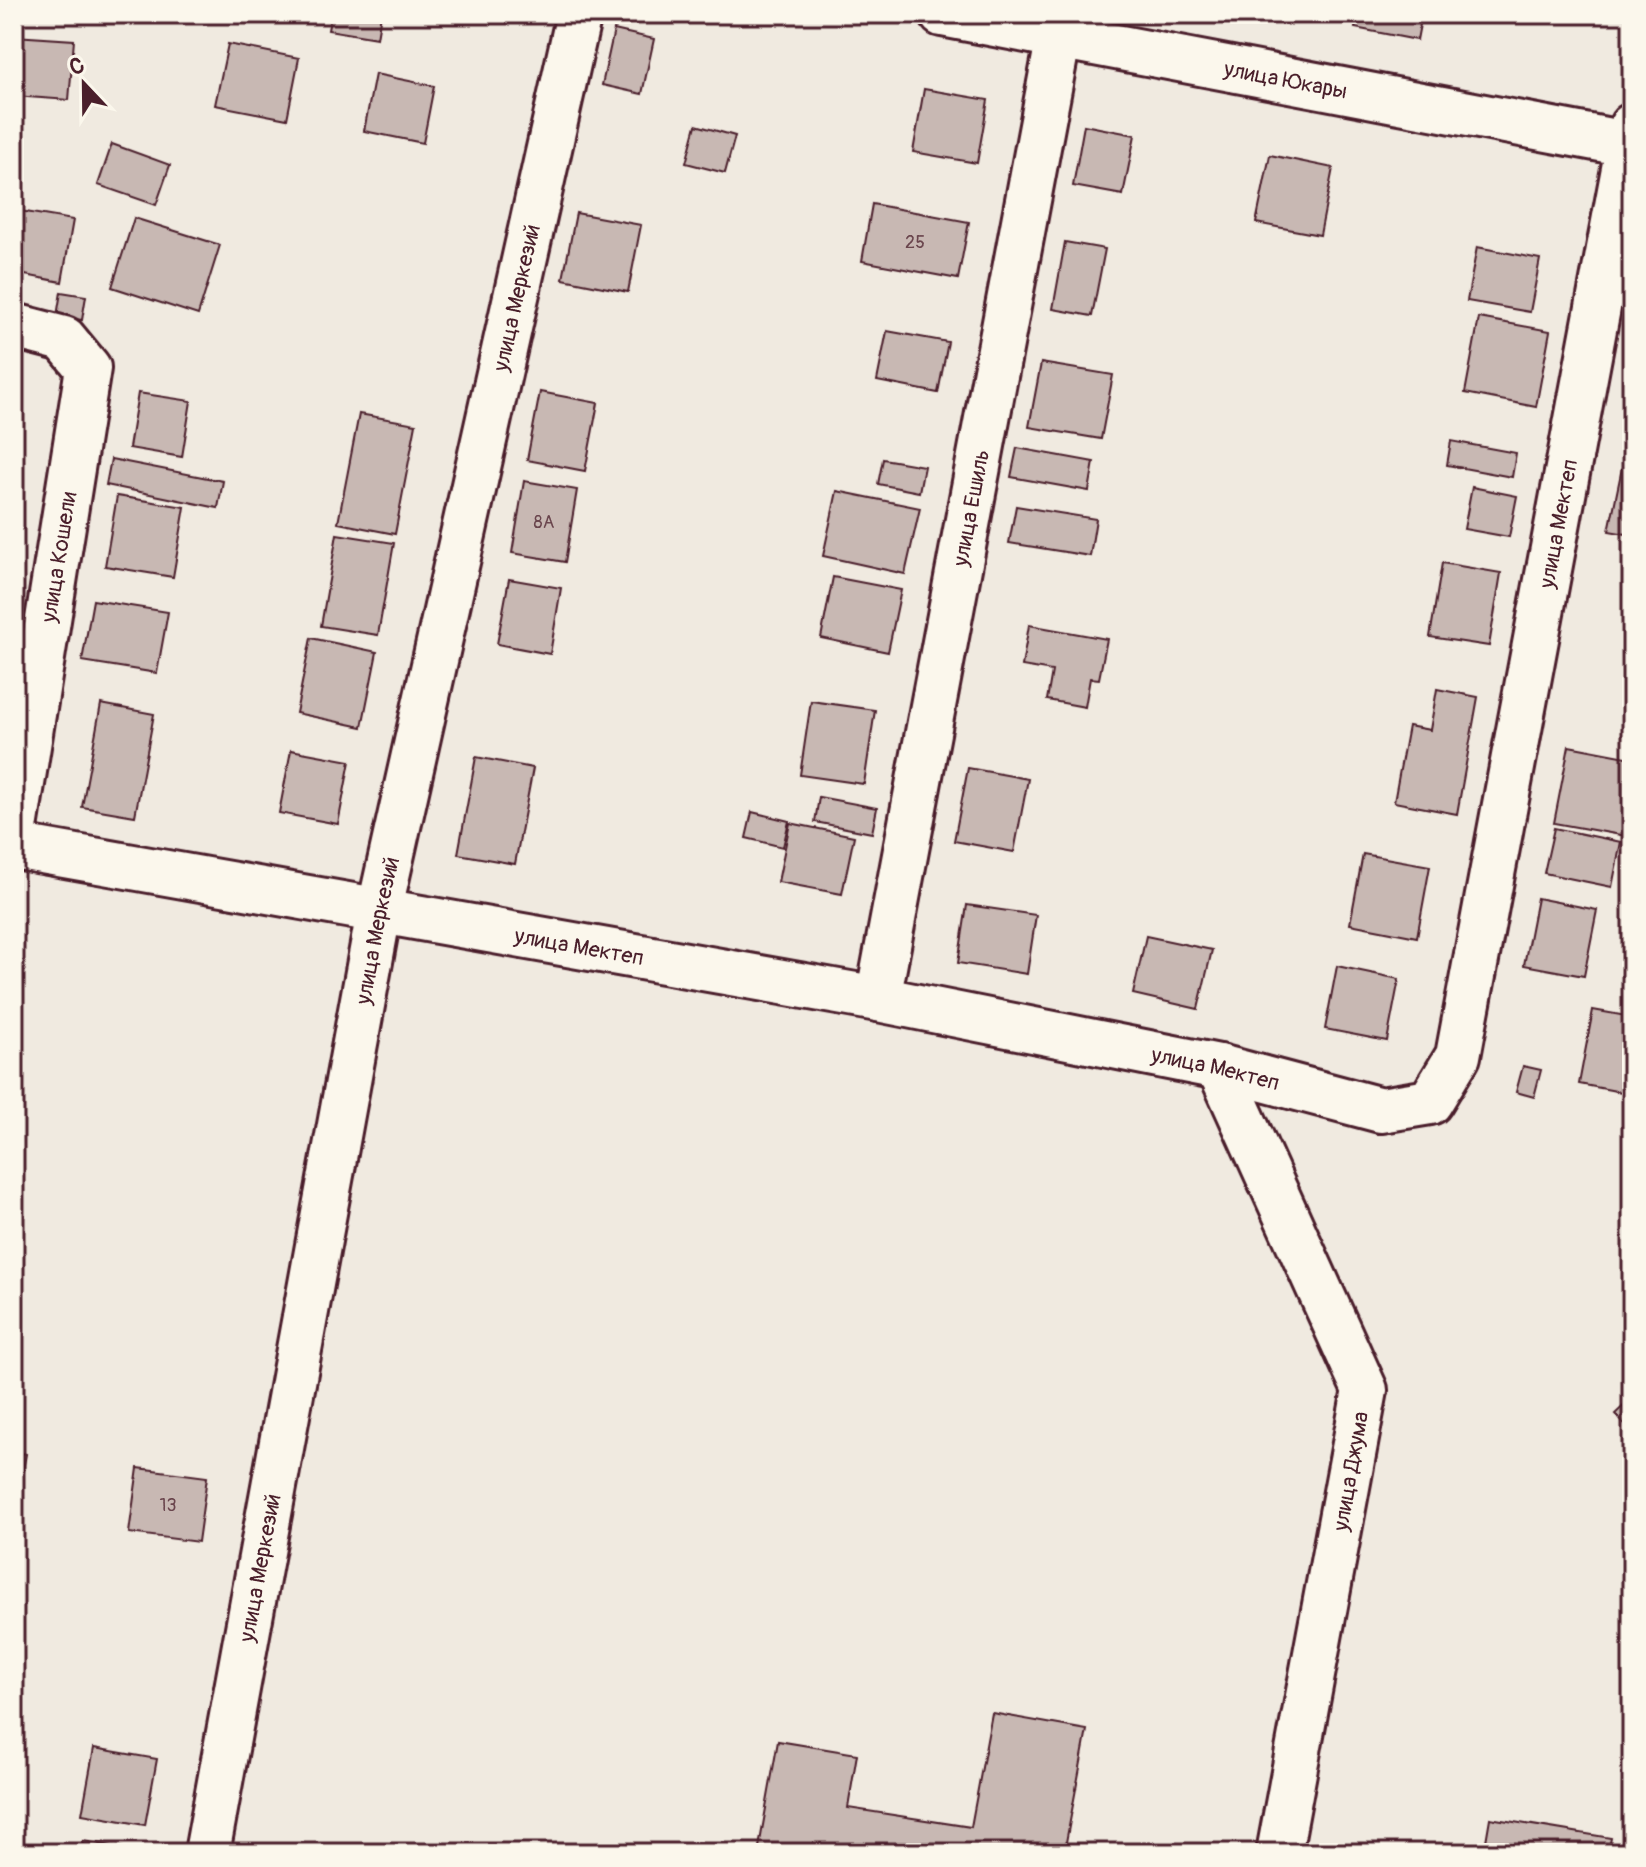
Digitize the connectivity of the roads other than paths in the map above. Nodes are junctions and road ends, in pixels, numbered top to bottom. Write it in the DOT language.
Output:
graph roads {
  1 [pos="579,14"];
  2 [pos="942,14"];
  3 [pos="1061,24"];
  4 [pos="1631,138"];
  5 [pos="14,326"];
  6 [pos="14,834"];
  7 [pos="14,846"];
  8 [pos="379,912"];
  9 [pos="878,999"];
  10 [pos="1219,1067"];
  11 [pos="207,1853"];
  12 [pos="1279,1853"];
  1 -- 8 [label="street, улица Меркезий"];
  2 -- 3 [label="street, улица Юкары"];
  3 -- 4 [label="street, улица Юкары"];
  3 -- 9 [label="street, улица Ешиль"];
  4 -- 10 [label="street, улица Мектеп"];
  5 -- 6 [label="street, улица Кошели"];
  7 -- 8 [label="street, улица Мектеп"];
  8 -- 9 [label="street, улица Мектеп"];
  8 -- 11 [label="street, улица Меркезий"];
  9 -- 10 [label="street, улица Мектеп"];
  10 -- 12 [label="street, улица Джума"];
}
